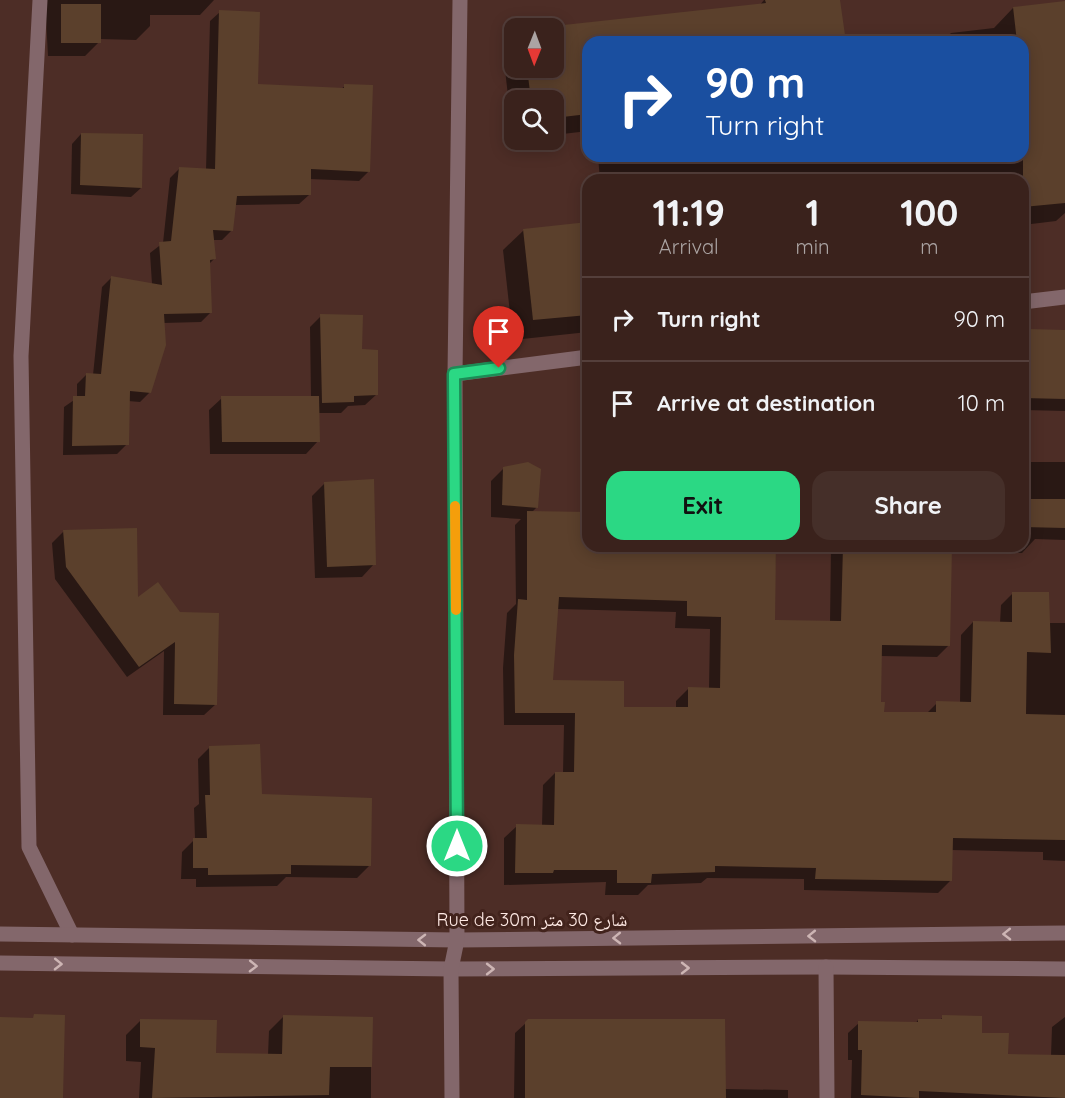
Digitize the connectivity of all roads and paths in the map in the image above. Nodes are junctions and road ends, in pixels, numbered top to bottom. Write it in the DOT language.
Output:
graph roads {
  1 [pos="40,0"];
  2 [pos="465,1"];
  3 [pos="1065,297"];
  4 [pos="1029,301"];
  5 [pos="582,358"];
  6 [pos="454,374"];
  7 [pos="1065,933"];
  8 [pos="0,934"];
  9 [pos="72,934"];
  10 [pos="457,940"];
  11 [pos="0,963"];
  12 [pos="826,967"];
  13 [pos="452,969"];
  14 [pos="1065,969"];
  15 [pos="452,1098"];
  16 [pos="827,1098"];
  1 -- 9 [label="street"];
  2 -- 6 [label="street"];
  3 -- 4 [label="street"];
  5 -- 6 [label="street"];
  6 -- 10 [label="street"];
  7 -- 10 [label="street, Rue de 30m شارع 30 متر, one-way"];
  8 -- 9 [label="street, Rue de 30m شارع 30 متر"];
  10 -- 9 [label="street, Rue de 30m شارع 30 متر, one-way"];
  10 -- 13 [label="street"];
  11 -- 13 [label="street, one-way"];
  13 -- 12 [label="street, one-way"];
  12 -- 14 [label="street"];
  12 -- 16 [label="street"];
  13 -- 15 [label="street"];
}
